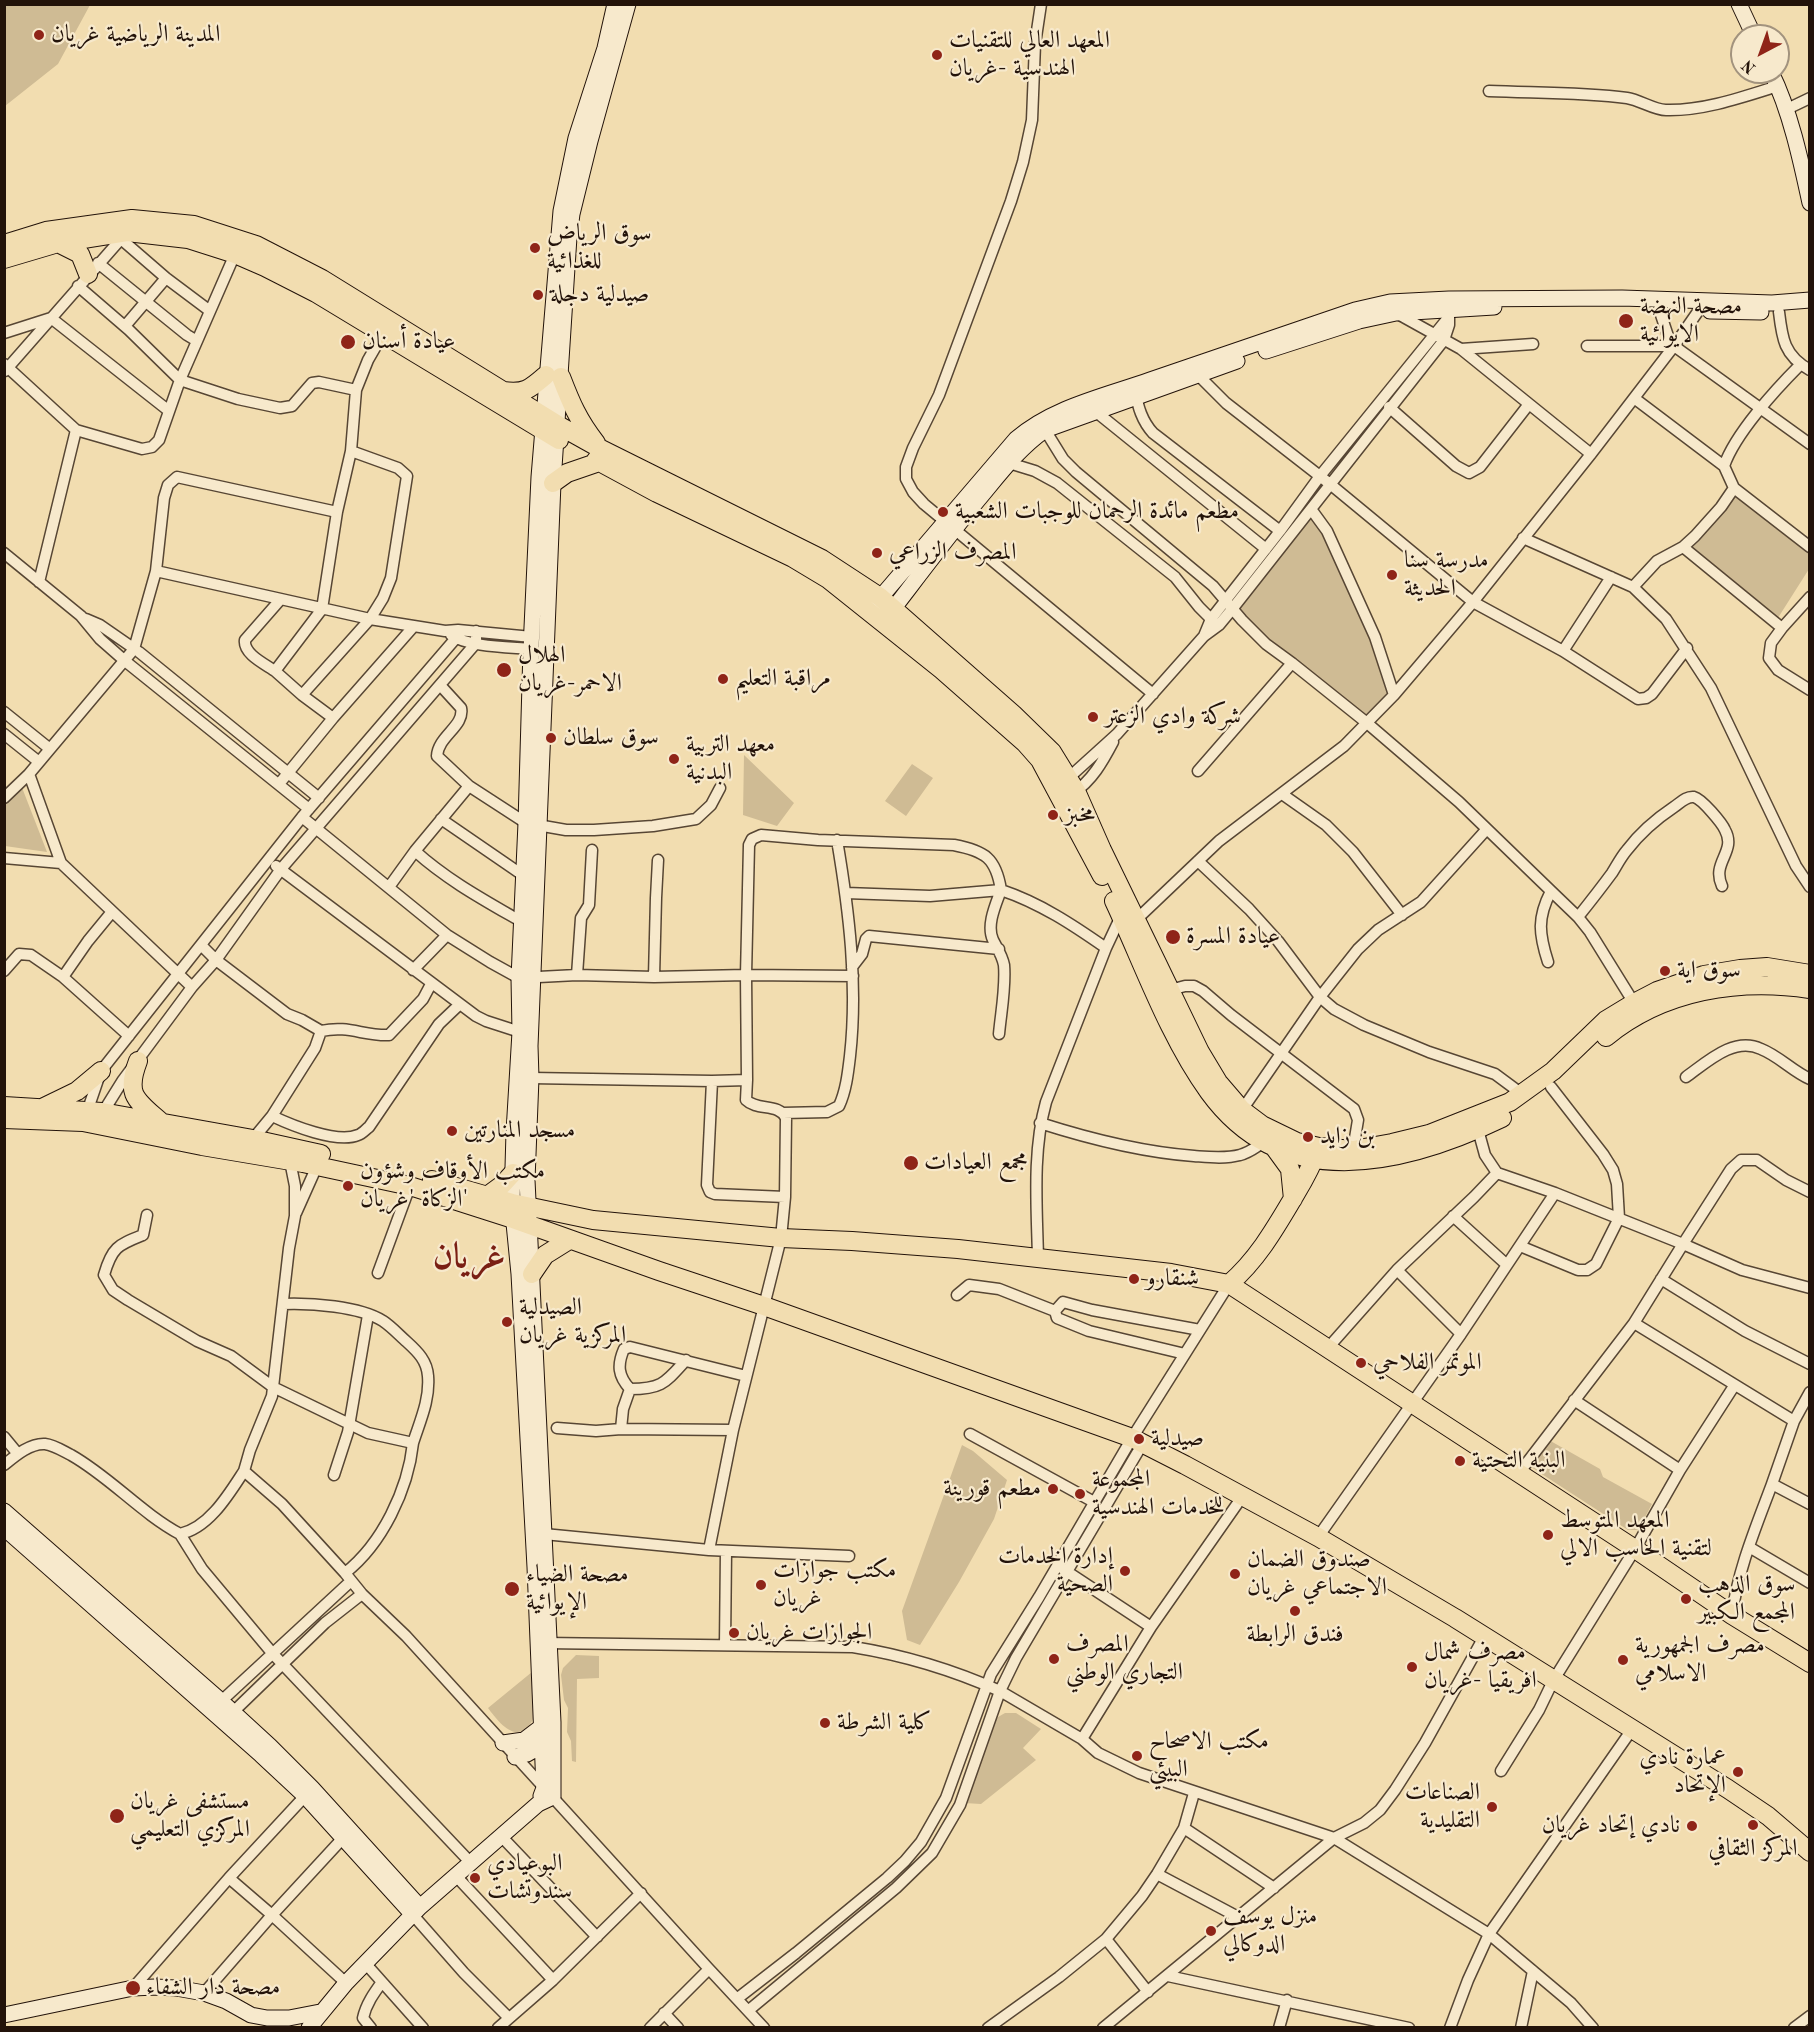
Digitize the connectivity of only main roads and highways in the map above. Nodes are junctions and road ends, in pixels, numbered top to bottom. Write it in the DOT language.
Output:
graph roads {
  1 [pos="615,4"];
  2 [pos="628,4"];
  3 [pos="1739,4"];
  4 [pos="1748,24"];
  5 [pos="610,50"];
  6 [pos="1777,84"];
  7 [pos="1809,203"];
  8 [pos="58,243"];
  9 [pos="4,244"];
  10 [pos="4,259"];
  11 [pos="88,274"];
  12 [pos="1809,288"];
  13 [pos="1805,304"];
  14 [pos="1701,305"];
  15 [pos="1449,309"];
  16 [pos="1194,371"];
  17 [pos="553,376"];
  18 [pos="503,391"];
  19 [pos="1135,392"];
  20 [pos="1043,426"];
  21 [pos="549,427"];
  22 [pos="600,455"];
  23 [pos="553,483"];
  24 [pos="950,526"];
  25 [pos="882,609"];
  26 [pos="532,824"];
  27 [pos="1129,918"];
  28 [pos="1809,974"];
  29 [pos="527,977"];
  30 [pos="1809,989"];
  31 [pos="523,1041"];
  32 [pos="138,1061"];
  33 [pos="101,1071"];
  34 [pos="4,1106"];
  35 [pos="44,1107"];
  36 [pos="92,1118"];
  37 [pos="4,1119"];
  38 [pos="162,1123"];
  39 [pos="1477,1123"];
  40 [pos="1269,1144"];
  41 [pos="1311,1152"];
  42 [pos="1352,1156"];
  43 [pos="513,1173"];
  44 [pos="487,1196"];
  45 [pos="1294,1198"];
  46 [pos="521,1213"];
  47 [pos="593,1220"];
  48 [pos="578,1242"];
  49 [pos="1254,1258"];
  50 [pos="531,1274"];
  51 [pos="1229,1284"];
  52 [pos="1260,1304"];
  53 [pos="4,1511"];
  54 [pos="4,1528"];
  55 [pos="42,1552"];
  56 [pos="543,1643"];
  57 [pos="1809,1662"];
  58 [pos="228,1716"];
  59 [pos="541,1727"];
  60 [pos="548,1742"];
  61 [pos="502,1743"];
  62 [pos="515,1757"];
  63 [pos="1809,1850"];
  64 [pos="417,1911"];
  65 [pos="320,2012"];
  66 [pos="251,2014"];
  67 [pos="4,2015"];
  68 [pos="265,2028"];
  69 [pos="309,2028"];
  1 -- 5 [label="main road"];
  2 -- 5 [label="main road"];
  3 -- 4 [label="main road"];
  5 -- 17 [label="main road"];
  6 -- 7 [label="main road"];
  8 -- 10 [label="main road"];
  8 -- 11 [label="main road"];
  8 -- 21 [label="main road"];
  9 -- 18 [label="main road"];
  12 -- 13 [label="main road"];
  13 -- 14 [label="main road"];
  13 -- 14 [label="main road"];
  14 -- 15 [label="main road"];
  14 -- 15 [label="main road"];
  15 -- 16 [label="main road"];
  15 -- 16 [label="main road"];
  16 -- 19 [label="main road"];
  17 -- 18 [label="main road"];
  17 -- 21 [label="main road"];
  17 -- 22 [label="main road"];
  18 -- 21 [label="main road"];
  19 -- 20 [label="main road"];
  19 -- 20 [label="main road"];
  20 -- 24 [label="main road"];
  20 -- 24 [label="main road"];
  21 -- 22 [label="main road"];
  21 -- 23 [label="main road"];
  21 -- 26 [label="main road"];
  22 -- 23 [label="main road"];
  22 -- 25 [label="main road"];
  23 -- 26 [label="main road"];
  24 -- 25 [label="main road"];
  25 -- 27 [label="main road"];
  26 -- 29 [label="main road"];
  26 -- 29 [label="main road"];
  27 -- 40 [label="main road"];
  27 -- 41 [label="main road"];
  28 -- 39 [label="main road"];
  29 -- 31 [label="main road"];
  30 -- 39 [label="main road"];
  31 -- 43 [label="main road"];
  31 -- 46 [label="main road"];
  32 -- 38 [label="main road"];
  33 -- 35 [label="main road"];
  34 -- 35 [label="main road"];
  35 -- 36 [label="main road"];
  36 -- 37 [label="main road"];
  36 -- 38 [label="main road"];
  36 -- 46 [label="main road"];
  38 -- 44 [label="main road"];
  39 -- 42 [label="main road"];
  40 -- 41 [label="main road"];
  40 -- 45 [label="main road"];
  41 -- 42 [label="main road"];
  41 -- 45 [label="main road"];
  42 -- 45 [label="main road"];
  43 -- 44 [label="main road"];
  43 -- 46 [label="main road"];
  44 -- 46 [label="main road"];
  45 -- 49 [label="main road"];
  46 -- 47 [label="main road"];
  46 -- 48 [label="main road"];
  46 -- 50 [label="main road"];
  46 -- 56 [label="main road"];
  47 -- 48 [label="main road"];
  47 -- 51 [label="main road"];
  48 -- 50 [label="main road"];
  48 -- 63 [label="main road"];
  49 -- 51 [label="main road"];
  49 -- 52 [label="main road"];
  50 -- 56 [label="main road"];
  51 -- 52 [label="main road"];
  52 -- 57 [label="main road"];
  53 -- 55 [label="main road"];
  54 -- 55 [label="main road"];
  55 -- 58 [label="main road"];
  56 -- 59 [label="main road"];
  56 -- 60 [label="main road"];
  58 -- 64 [label="main road"];
  58 -- 64 [label="main road"];
  59 -- 60 [label="main road"];
  59 -- 61 [label="main road"];
  60 -- 62 [label="main road"];
  60 -- 64 [label="main road"];
  64 -- 65 [label="main road"];
  65 -- 66 [label="main road"];
  65 -- 69 [label="main road"];
  66 -- 67 [label="main road"];
  66 -- 68 [label="main road"];
}
